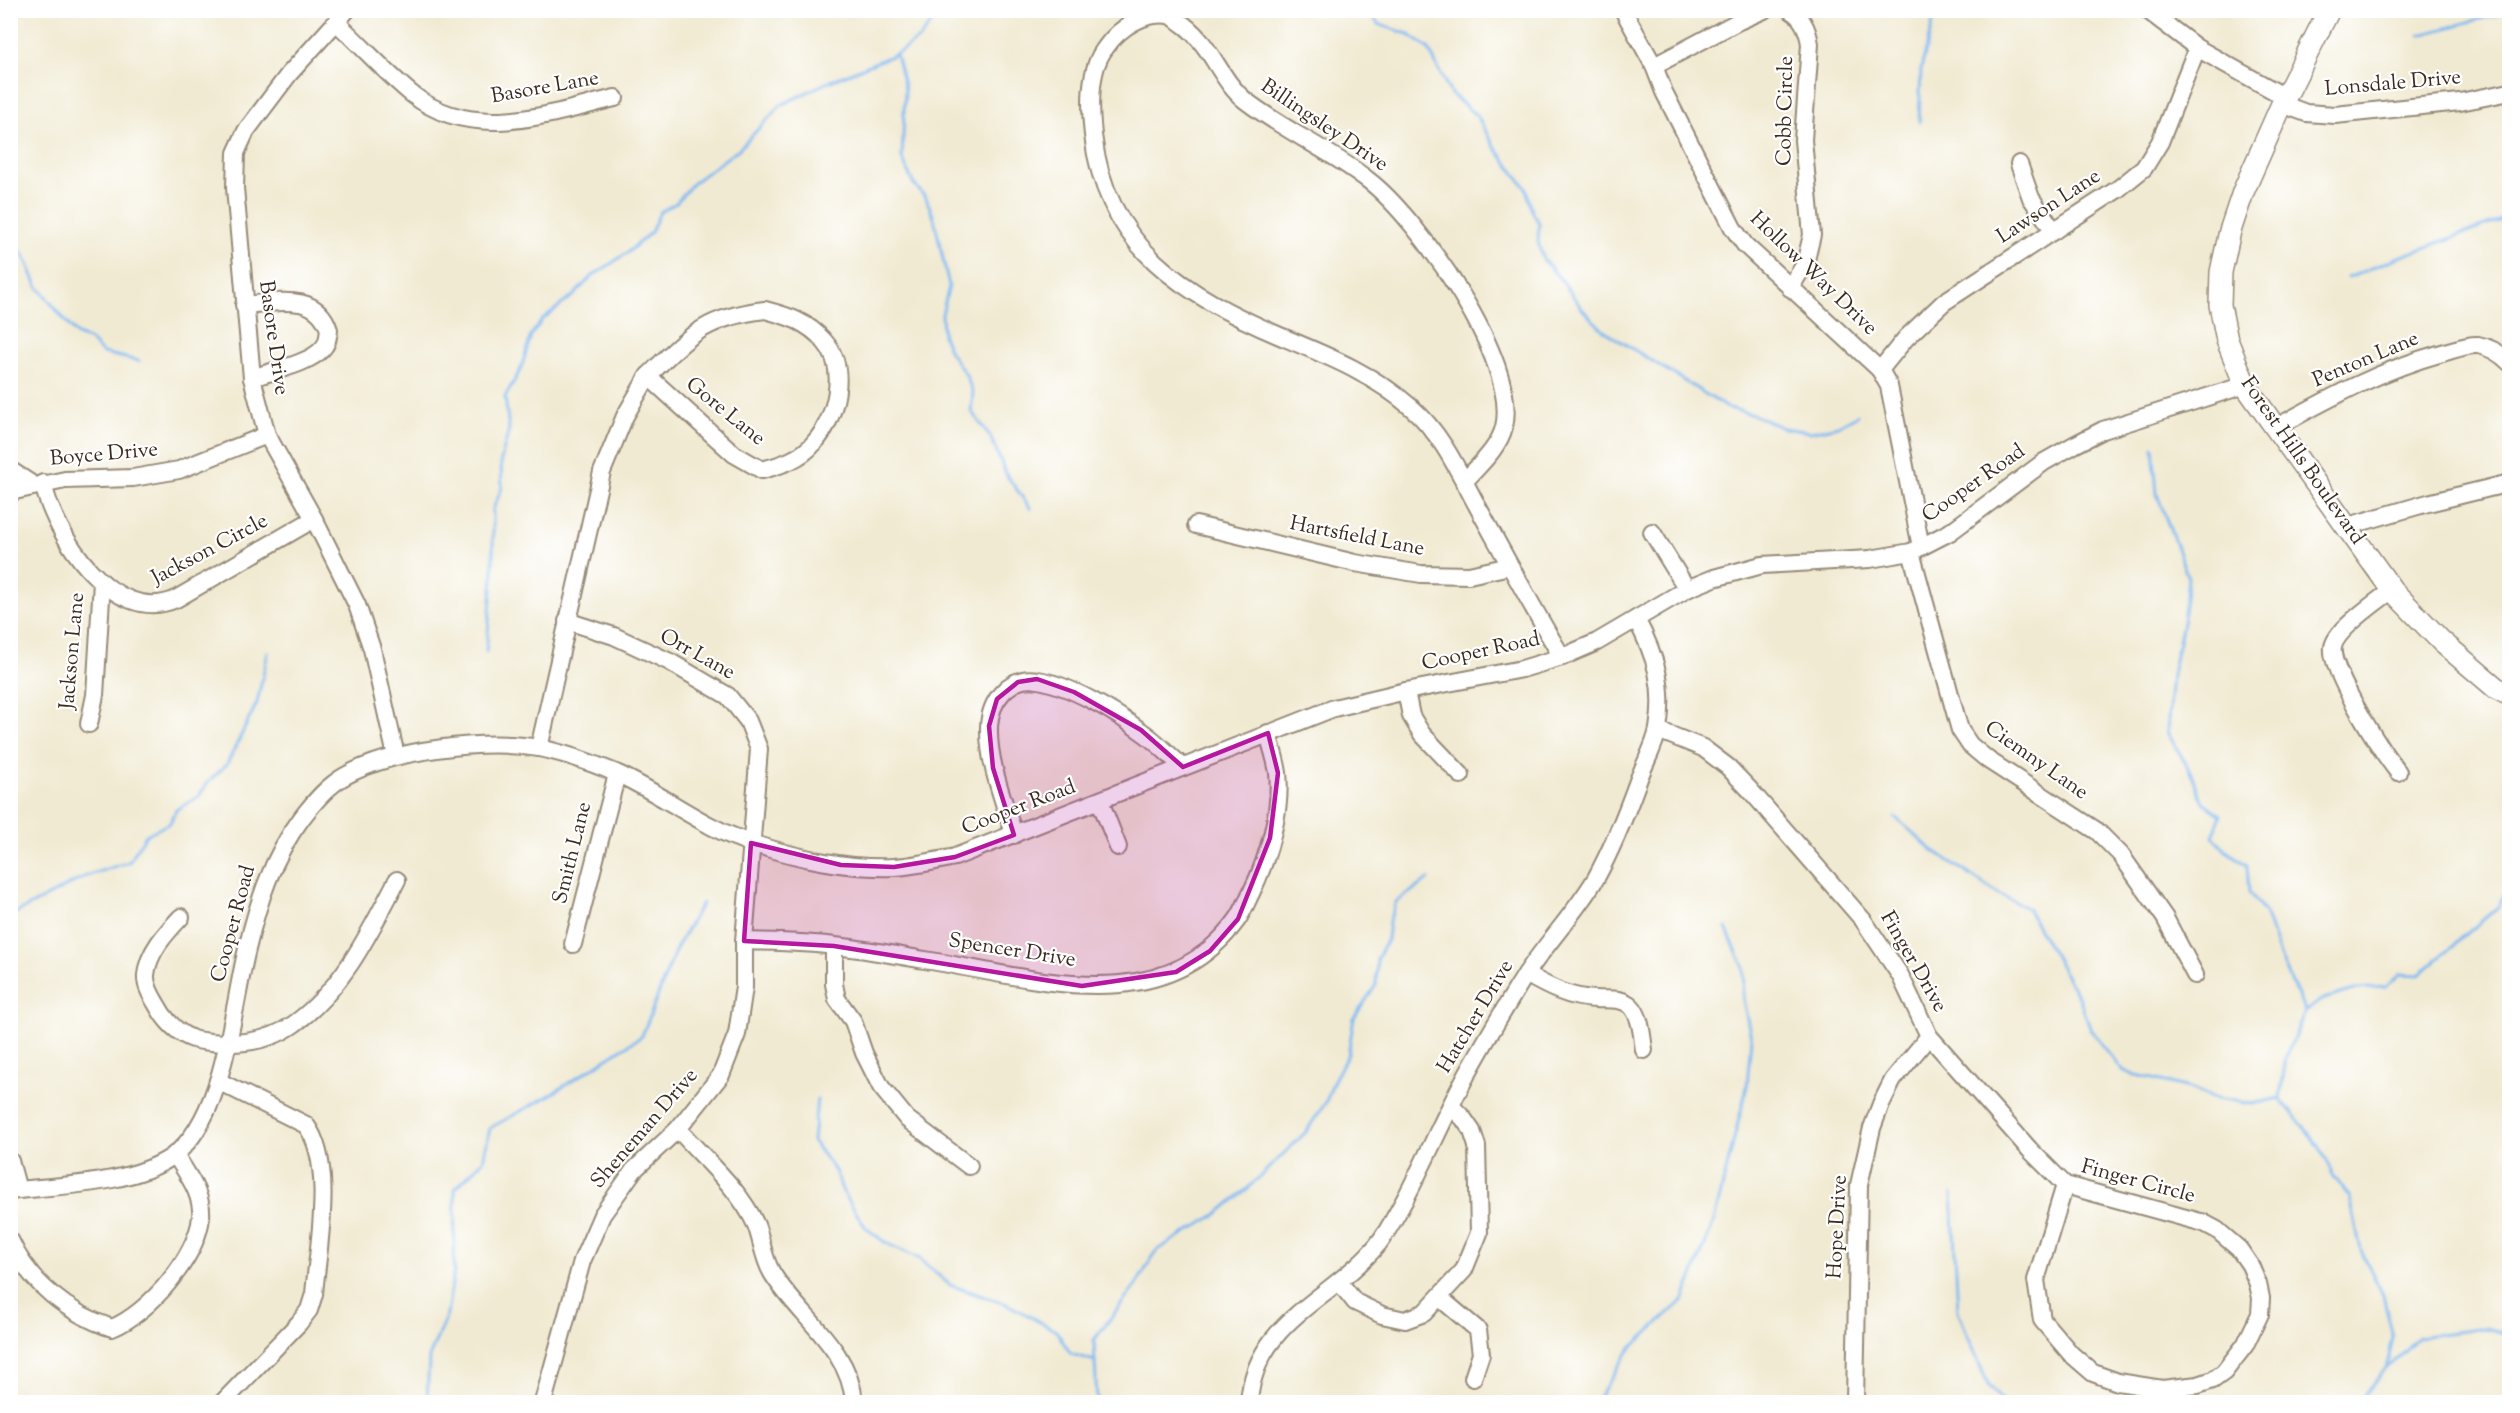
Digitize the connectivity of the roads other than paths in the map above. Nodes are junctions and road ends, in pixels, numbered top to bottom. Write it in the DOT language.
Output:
graph roads {
  1 [pos="1623,10"];
  2 [pos="1764,10"];
  3 [pos="1791,10"];
  4 [pos="2147,10"];
  5 [pos="2329,10"];
  6 [pos="1130,16"];
  7 [pos="342,17"];
  8 [pos="2197,48"];
  9 [pos="1654,66"];
  10 [pos="2510,92"];
  11 [pos="615,98"];
  12 [pos="2283,101"];
  13 [pos="2019,164"];
  14 [pos="2054,231"];
  15 [pos="1790,288"];
  16 [pos="244,305"];
  17 [pos="2510,363"];
  18 [pos="1880,370"];
  19 [pos="648,376"];
  20 [pos="252,378"];
  21 [pos="2245,385"];
  22 [pos="2275,428"];
  23 [pos="267,435"];
  24 [pos="10,470"];
  25 [pos="1464,482"];
  26 [pos="2510,483"];
  27 [pos="38,484"];
  28 [pos="10,492"];
  29 [pos="314,519"];
  30 [pos="1196,525"];
  31 [pos="2348,526"];
  32 [pos="1652,532"];
  33 [pos="1916,549"];
  34 [pos="1510,566"];
  35 [pos="102,582"];
  36 [pos="1687,589"];
  37 [pos="2392,590"];
  38 [pos="1636,619"];
  39 [pos="567,621"];
  40 [pos="1562,657"];
  41 [pos="1406,691"];
  42 [pos="2510,695"];
  43 [pos="89,724"];
  44 [pos="1658,730"];
  45 [pos="1268,733"];
  46 [pos="539,748"];
  47 [pos="396,756"];
  48 [pos="1183,767"];
  49 [pos="2398,772"];
  50 [pos="617,774"];
  51 [pos="1461,775"];
  52 [pos="1100,801"];
  53 [pos="1014,835"];
  54 [pos="751,843"];
  55 [pos="1118,847"];
  56 [pos="397,880"];
  57 [pos="181,917"];
  58 [pos="744,941"];
  59 [pos="573,944"];
  60 [pos="834,946"];
  61 [pos="1526,974"];
  62 [pos="2195,975"];
  63 [pos="1929,1036"];
  64 [pos="228,1044"];
  65 [pos="1644,1050"];
  66 [pos="218,1081"];
  67 [pos="1451,1106"];
  68 [pos="678,1130"];
  69 [pos="175,1154"];
  70 [pos="10,1161"];
  71 [pos="969,1166"];
  72 [pos="2065,1185"];
  73 [pos="14,1190"];
  74 [pos="10,1240"];
  75 [pos="1340,1283"];
  76 [pos="1440,1298"];
  77 [pos="1473,1378"];
  78 [pos="223,1402"];
  79 [pos="543,1402"];
  80 [pos="854,1402"];
  81 [pos="1249,1402"];
  82 [pos="1855,1402"];
  1 -- 9 [label="street, Hollow Way Drive"];
  2 -- 9 [label="street"];
  3 -- 15 [label="street, Cobb Circle"];
  4 -- 8 [label="street, Lonsdale Drive"];
  5 -- 12 [label="main road, Forest Hills Boulevard"];
  6 -- 25 [label="street, Billingsley Drive"];
  6 -- 25 [label="street, Billingsley Drive"];
  7 -- 11 [label="street, Basore Lane"];
  7 -- 16 [label="street, Basore Drive"];
  8 -- 12 [label="street, Lonsdale Drive"];
  8 -- 14 [label="street, Lawson Lane"];
  9 -- 15 [label="street, Hollow Way Drive"];
  10 -- 12 [label="street, Lonsdale Drive"];
  12 -- 21 [label="main road, Forest Hills Boulevard"];
  13 -- 14 [label="street"];
  14 -- 18 [label="street, Lawson Lane"];
  15 -- 18 [label="street, Hollow Way Drive"];
  16 -- 20 [label="street, Basore Drive"];
  16 -- 20 [label="street"];
  17 -- 22 [label="street, Penton Lane"];
  18 -- 33 [label="street, Hollow Way Drive"];
  19 -- 19 [label="street, Gore Lane"];
  19 -- 39 [label="street, Gore Lane"];
  20 -- 23 [label="street, Basore Drive"];
  21 -- 22 [label="main road, Forest Hills Boulevard"];
  21 -- 33 [label="street, Cooper Road"];
  22 -- 31 [label="main road, Forest Hills Boulevard"];
  23 -- 27 [label="street, Boyce Drive"];
  23 -- 29 [label="street, Basore Drive"];
  24 -- 27 [label="street"];
  25 -- 34 [label="street, Billingsley Drive"];
  26 -- 31 [label="street"];
  27 -- 28 [label="street, Boyce Drive"];
  27 -- 35 [label="street, Jackson Circle"];
  29 -- 35 [label="street, Jackson Circle"];
  29 -- 47 [label="street, Basore Drive"];
  30 -- 34 [label="street, Hartsfield Lane"];
  31 -- 37 [label="main road, Forest Hills Boulevard"];
  32 -- 36 [label="street"];
  33 -- 36 [label="street, Cooper Road"];
  33 -- 62 [label="street, Ciemny Lane"];
  34 -- 40 [label="street, Billingsley Drive"];
  35 -- 43 [label="street, Jackson Lane"];
  36 -- 38 [label="street, Cooper Road"];
  37 -- 42 [label="main road, Forest Hills Boulevard"];
  37 -- 49 [label="street"];
  38 -- 40 [label="street, Cooper Road"];
  38 -- 44 [label="street, Hatcher Drive"];
  39 -- 46 [label="street, Gore Lane"];
  39 -- 54 [label="street, Orr Lane"];
  40 -- 41 [label="street, Cooper Road"];
  41 -- 45 [label="street, Cooper Road"];
  41 -- 51 [label="street"];
  44 -- 61 [label="street, Hatcher Drive"];
  44 -- 63 [label="street, Finger Drive"];
  45 -- 48 [label="street, Cooper Road"];
  45 -- 60 [label="street, Spencer Drive"];
  46 -- 47 [label="street, Cooper Road"];
  46 -- 50 [label="street, Cooper Road"];
  47 -- 64 [label="street, Cooper Road"];
  48 -- 52 [label="street, Cooper Road"];
  48 -- 53 [label="street"];
  50 -- 54 [label="street, Cooper Road"];
  50 -- 59 [label="street, Smith Lane"];
  52 -- 53 [label="street, Cooper Road"];
  52 -- 55 [label="street"];
  53 -- 54 [label="street, Cooper Road"];
  54 -- 58 [label="street, Sheneman Drive"];
  56 -- 64 [label="street"];
  57 -- 64 [label="street"];
  58 -- 60 [label="street, Spencer Drive"];
  58 -- 68 [label="street, Sheneman Drive"];
  60 -- 71 [label="street"];
  61 -- 65 [label="street"];
  61 -- 67 [label="street, Hatcher Drive"];
  63 -- 72 [label="street, Finger Drive"];
  63 -- 82 [label="street, Hope Drive"];
  64 -- 66 [label="street, Cooper Road"];
  66 -- 69 [label="street, Cooper Road"];
  66 -- 78 [label="street"];
  67 -- 75 [label="street, Hatcher Drive"];
  67 -- 76 [label="street"];
  68 -- 79 [label="street, Sheneman Drive"];
  68 -- 80 [label="street"];
  69 -- 73 [label="street, Cooper Road"];
  69 -- 74 [label="street"];
  70 -- 73 [label="street"];
  72 -- 72 [label="street, Finger Circle"];
  75 -- 76 [label="street"];
  75 -- 81 [label="street, Hatcher Drive"];
  76 -- 77 [label="street"];
}
